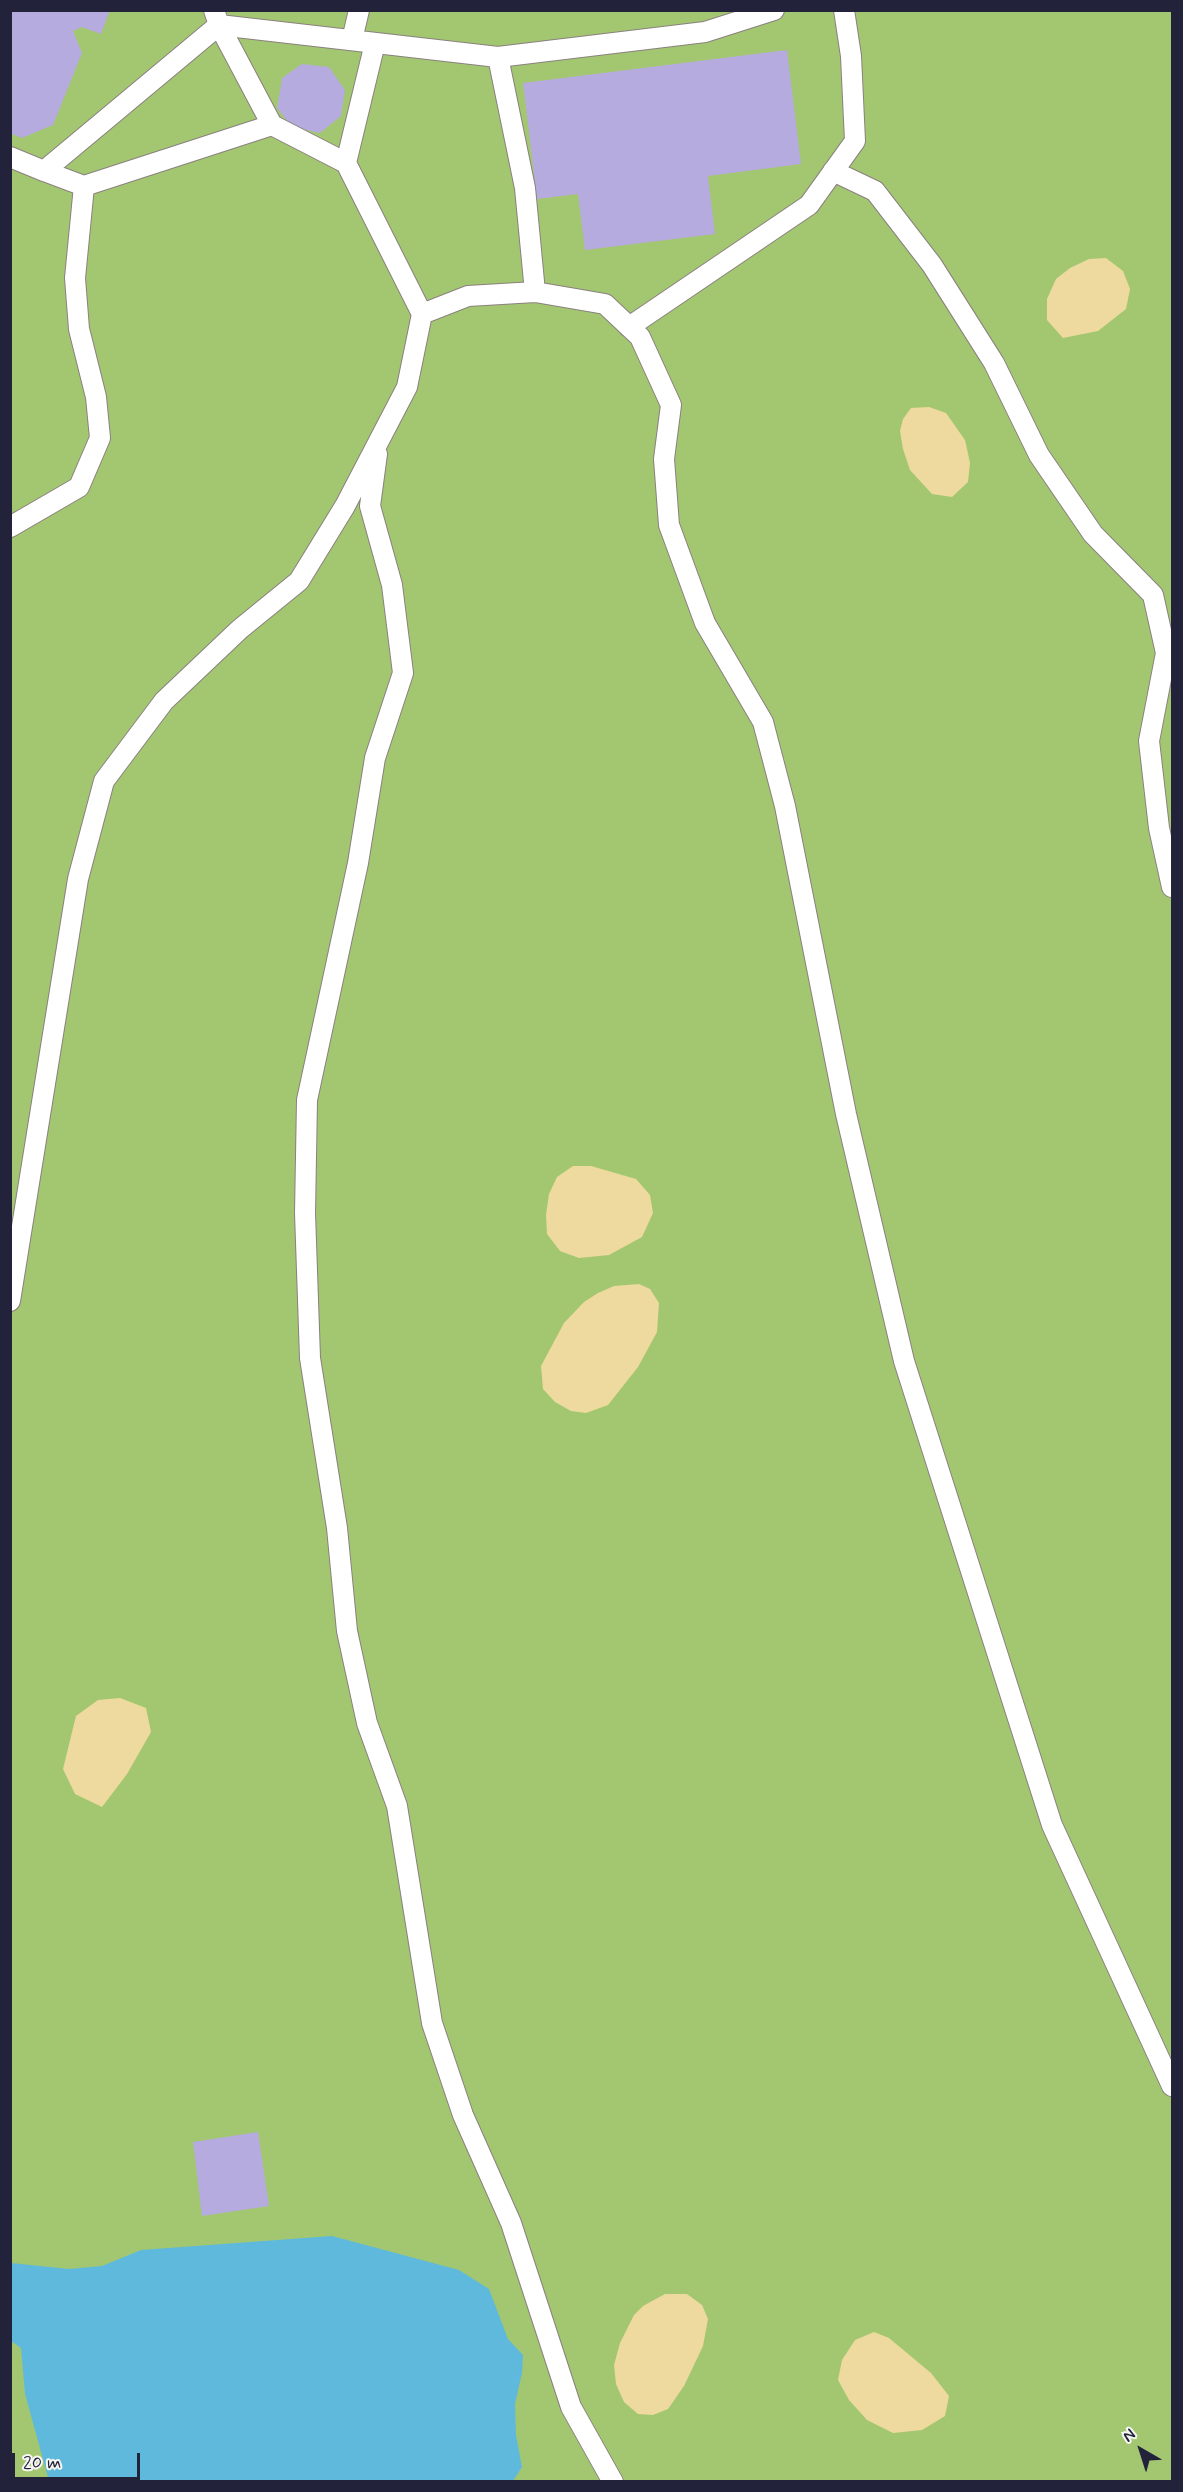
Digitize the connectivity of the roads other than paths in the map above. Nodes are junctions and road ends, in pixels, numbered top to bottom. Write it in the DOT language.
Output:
graph roads {
  1 [pos="359,10"];
  2 [pos="774,10"];
  3 [pos="844,10"];
  4 [pos="217,18"];
  5 [pos="352,40"];
  6 [pos="375,43"];
  7 [pos="498,57"];
  8 [pos="272,125"];
  9 [pos="10,157"];
  10 [pos="346,163"];
  11 [pos="44,171"];
  12 [pos="833,171"];
  13 [pos="84,186"];
  14 [pos="535,292"];
  15 [pos="422,314"];
  16 [pos="629,327"];
  17 [pos="379,441"];
  18 [pos="10,527"];
  19 [pos="1173,886"];
  20 [pos="10,1301"];
  21 [pos="1173,2086"];
  22 [pos="613,2481"];
  1 -- 5 [label="lane"];
  2 -- 7 [label="lane"];
  3 -- 12 [label="lane"];
  4 -- 5 [label="lane"];
  4 -- 8 [label="lane"];
  4 -- 11 [label="lane"];
  5 -- 6 [label="lane"];
  6 -- 7 [label="lane"];
  6 -- 10 [label="lane"];
  7 -- 14 [label="lane"];
  8 -- 10 [label="lane"];
  8 -- 13 [label="lane"];
  9 -- 11 [label="lane"];
  10 -- 15 [label="lane"];
  11 -- 13 [label="lane"];
  12 -- 16 [label="lane"];
  12 -- 19 [label="lane"];
  13 -- 18 [label="lane"];
  14 -- 15 [label="lane"];
  14 -- 16 [label="lane"];
  15 -- 17 [label="lane"];
  16 -- 21 [label="lane"];
  17 -- 20 [label="lane"];
  17 -- 22 [label="lane"];
}
